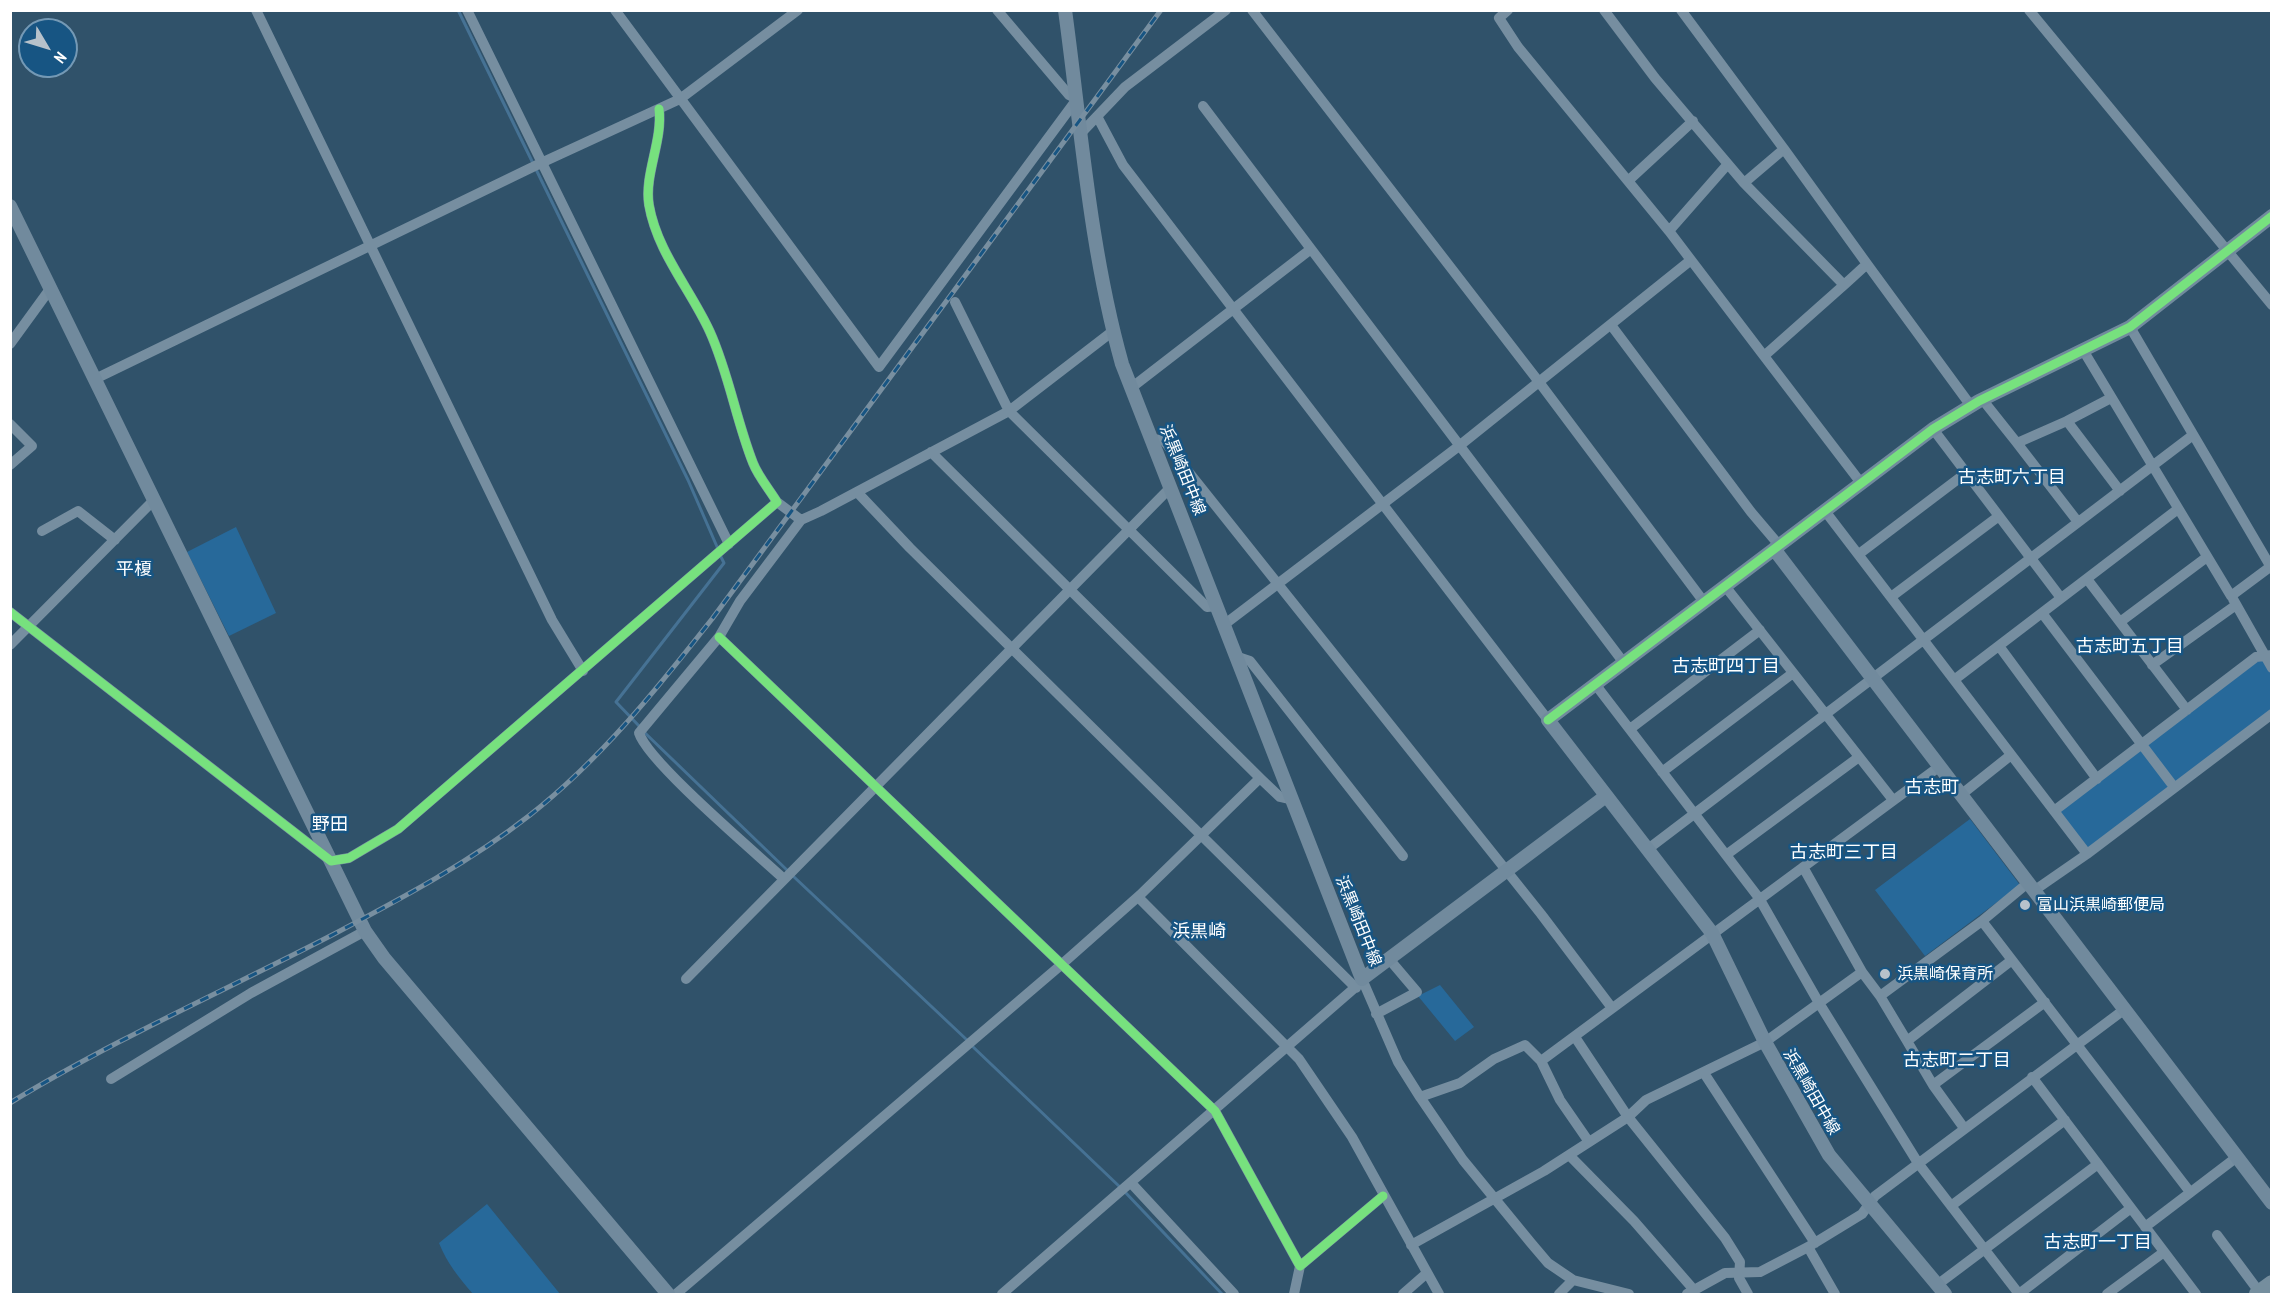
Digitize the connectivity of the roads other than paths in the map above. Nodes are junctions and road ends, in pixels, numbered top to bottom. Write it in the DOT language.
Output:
graph roads {
  1 [pos="256,10"];
  2 [pos="467,10"];
  3 [pos="615,10"];
  4 [pos="798,10"];
  5 [pos="997,10"];
  6 [pos="1065,10"];
  7 [pos="1226,10"];
  8 [pos="1252,10"];
  9 [pos="1508,10"];
  10 [pos="1604,10"];
  11 [pos="1681,10"];
  12 [pos="2029,10"];
  13 [pos="1496,14"];
  14 [pos="680,99"];
  15 [pos="1077,99"];
  16 [pos="1203,106"];
  17 [pos="659,109"];
  18 [pos="1098,118"];
  19 [pos="1693,122"];
  20 [pos="1083,131"];
  21 [pos="1784,149"];
  22 [pos="542,163"];
  23 [pos="1727,165"];
  24 [pos="1628,181"];
  25 [pos="1744,183"];
  26 [pos="10,206"];
  27 [pos="2271,216"];
  28 [pos="1669,231"];
  29 [pos="372,246"];
  30 [pos="1311,249"];
  31 [pos="2227,252"];
  32 [pos="1691,260"];
  33 [pos="1867,264"];
  34 [pos="1844,285"];
  35 [pos="50,289"];
  36 [pos="955,302"];
  37 [pos="2271,305"];
  38 [pos="1234,308"];
  39 [pos="1611,325"];
  40 [pos="2130,327"];
  41 [pos="1113,331"];
  42 [pos="10,344"];
  43 [pos="2083,351"];
  44 [pos="1764,356"];
  45 [pos="96,379"];
  46 [pos="1539,382"];
  47 [pos="1131,388"];
  48 [pos="2112,399"];
  49 [pos="1976,403"];
  50 [pos="1009,411"];
  51 [pos="2067,421"];
  52 [pos="10,424"];
  53 [pos="1933,429"];
  54 [pos="2193,435"];
  55 [pos="1151,438"];
  56 [pos="2017,443"];
  57 [pos="1459,446"];
  58 [pos="931,452"];
  59 [pos="10,465"];
  60 [pos="2152,466"];
  61 [pos="1966,472"];
  62 [pos="1861,483"];
  63 [pos="1171,487"];
  64 [pos="2120,490"];
  65 [pos="857,492"];
  66 [pos="154,500"];
  67 [pos="777,502"];
  68 [pos="1383,503"];
  69 [pos="2178,509"];
  70 [pos="1825,511"];
  71 [pos="1999,516"];
  72 [pos="801,520"];
  73 [pos="2078,522"];
  74 [pos="1130,529"];
  75 [pos="42,531"];
  76 [pos="115,540"];
  77 [pos="729,544"];
  78 [pos="1777,547"];
  79 [pos="1859,554"];
  80 [pos="2207,557"];
  81 [pos="2031,558"];
  82 [pos="2271,568"];
  83 [pos="2087,579"];
  84 [pos="1278,584"];
  85 [pos="1725,586"];
  86 [pos="1070,590"];
  87 [pos="1891,597"];
  88 [pos="2061,598"];
  89 [pos="2234,600"];
  90 [pos="1704,602"];
  91 [pos="1218,606"];
  92 [pos="10,612"];
  93 [pos="2042,613"];
  94 [pos="2120,622"];
  95 [pos="1225,624"];
  96 [pos="30,627"];
  97 [pos="1760,630"];
  98 [pos="719,637"];
  99 [pos="1924,640"];
  100 [pos="10,645"];
  101 [pos="1999,646"];
  102 [pos="1012,648"];
  103 [pos="2268,656"];
  104 [pos="1238,657"];
  105 [pos="1624,663"];
  106 [pos="2152,665"];
  107 [pos="2271,668"];
  108 [pos="583,671"];
  109 [pos="1793,673"];
  110 [pos="1873,678"];
  111 [pos="1954,680"];
  112 [pos="1595,684"];
  113 [pos="2187,710"];
  114 [pos="1825,714"];
  115 [pos="2271,714"];
  116 [pos="1548,720"];
  117 [pos="1630,729"];
  118 [pos="2142,744"];
  119 [pos="2011,755"];
  120 [pos="1859,757"];
  121 [pos="1940,766"];
  122 [pos="1662,771"];
  123 [pos="1260,778"];
  124 [pos="2097,779"];
  125 [pos="2174,787"];
  126 [pos="874,788"];
  127 [pos="1962,794"];
  128 [pos="1606,796"];
  129 [pos="1293,800"];
  130 [pos="1893,800"];
  131 [pos="2054,811"];
  132 [pos="1694,814"];
  133 [pos="1201,835"];
  134 [pos="1648,849"];
  135 [pos="2087,854"];
  136 [pos="1726,855"];
  137 [pos="1403,856"];
  138 [pos="331,861"];
  139 [pos="1803,867"];
  140 [pos="1506,871"];
  141 [pos="784,879"];
  142 [pos="2032,886"];
  143 [pos="1138,897"];
  144 [pos="1759,898"];
  145 [pos="1982,921"];
  146 [pos="365,931"];
  147 [pos="1712,933"];
  148 [pos="1389,959"];
  149 [pos="2012,960"];
  150 [pos="1061,965"];
  151 [pos="1862,972"];
  152 [pos="686,979"];
  153 [pos="1359,984"];
  154 [pos="1880,996"];
  155 [pos="2044,1002"];
  156 [pos="1819,1003"];
  157 [pos="1612,1008"];
  158 [pos="2125,1009"];
  159 [pos="1376,1014"];
  160 [pos="1575,1037"];
  161 [pos="1907,1041"];
  162 [pos="1765,1042"];
  163 [pos="2076,1044"];
  164 [pos="1289,1047"];
  165 [pos="1540,1061"];
  166 [pos="1704,1073"];
  167 [pos="2032,1077"];
  168 [pos="111,1079"];
  169 [pos="1934,1085"];
  170 [pos="1420,1097"];
  171 [pos="1215,1111"];
  172 [pos="1628,1117"];
  173 [pos="2065,1120"];
  174 [pos="1964,1128"];
  175 [pos="1589,1142"];
  176 [pos="1569,1155"];
  177 [pos="2237,1157"];
  178 [pos="1918,1163"];
  179 [pos="2098,1164"];
  180 [pos="1132,1184"];
  181 [pos="2190,1192"];
  182 [pos="1383,1196"];
  183 [pos="1494,1199"];
  184 [pos="1869,1202"];
  185 [pos="2271,1203"];
  186 [pos="1951,1206"];
  187 [pos="2131,1208"];
  188 [pos="2145,1227"];
  189 [pos="2217,1235"];
  190 [pos="1411,1245"];
  191 [pos="1812,1245"];
  192 [pos="1985,1250"];
  193 [pos="2164,1252"];
  194 [pos="1300,1266"];
  195 [pos="1741,1272"];
  196 [pos="1427,1273"];
  197 [pos="1574,1280"];
  198 [pos="1941,1290"];
  199 [pos="2263,1290"];
  200 [pos="1691,1292"];
  201 [pos="668,1294"];
  202 [pos="676,1294"];
  203 [pos="1002,1294"];
  204 [pos="1234,1294"];
  205 [pos="1294,1294"];
  206 [pos="1403,1294"];
  207 [pos="1439,1294"];
  208 [pos="1559,1294"];
  209 [pos="1629,1294"];
  210 [pos="1748,1294"];
  211 [pos="1835,1294"];
  212 [pos="2019,1294"];
  213 [pos="2107,1294"];
  214 [pos="2196,1294"];
  1 -- 29 [label="street"];
  2 -- 22 [label="street"];
  3 -- 14 [label="street"];
  4 -- 14 [label="street"];
  5 -- 15 [label="street"];
  6 -- 15 [label="street, 浜黒崎田中線"];
  7 -- 18 [label="street"];
  8 -- 46 [label="street"];
  9 -- 13 [label="street"];
  10 -- 19 [label="street"];
  11 -- 21 [label="street"];
  12 -- 31 [label="street"];
  13 -- 24 [label="street"];
  14 -- 15 [label="street"];
  14 -- 17 [label="street"];
  15 -- 20 [label="street, 浜黒崎田中線"];
  16 -- 30 [label="street"];
  17 -- 22 [label="street"];
  17 -- 67 [label="street"];
  18 -- 20 [label="street"];
  18 -- 38 [label="street"];
  19 -- 23 [label="street"];
  19 -- 24 [label="street"];
  20 -- 41 [label="street, 浜黒崎田中線"];
  21 -- 25 [label="street"];
  21 -- 33 [label="street"];
  22 -- 29 [label="street"];
  22 -- 77 [label="street"];
  23 -- 25 [label="street"];
  23 -- 28 [label="street"];
  24 -- 28 [label="street"];
  25 -- 34 [label="street"];
  26 -- 35 [label="street"];
  27 -- 31 [label="street"];
  28 -- 32 [label="street"];
  29 -- 45 [label="street"];
  29 -- 108 [label="street"];
  30 -- 38 [label="street"];
  30 -- 57 [label="street"];
  31 -- 37 [label="street"];
  31 -- 40 [label="street"];
  32 -- 39 [label="street"];
  32 -- 44 [label="street"];
  33 -- 34 [label="street"];
  33 -- 49 [label="street"];
  34 -- 44 [label="street"];
  35 -- 42 [label="street"];
  35 -- 45 [label="street"];
  36 -- 50 [label="street"];
  38 -- 47 [label="street"];
  38 -- 68 [label="street"];
  39 -- 46 [label="street"];
  39 -- 78 [label="street"];
  40 -- 43 [label="street"];
  40 -- 54 [label="street"];
  41 -- 47 [label="street, 浜黒崎田中線"];
  41 -- 50 [label="street"];
  43 -- 48 [label="street"];
  43 -- 49 [label="street"];
  44 -- 62 [label="street"];
  45 -- 66 [label="street"];
  46 -- 57 [label="street"];
  46 -- 90 [label="street"];
  47 -- 55 [label="street, 浜黒崎田中線"];
  48 -- 51 [label="street"];
  48 -- 60 [label="street"];
  49 -- 53 [label="street"];
  49 -- 56 [label="street"];
  50 -- 58 [label="street"];
  50 -- 74 [label="street"];
  51 -- 56 [label="street"];
  51 -- 64 [label="street"];
  52 -- 59 [label="street"];
  53 -- 61 [label="street"];
  53 -- 62 [label="street"];
  54 -- 60 [label="street"];
  54 -- 82 [label="street"];
  55 -- 63 [label="street, 浜黒崎田中線"];
  55 -- 84 [label="street"];
  56 -- 73 [label="street"];
  57 -- 68 [label="street"];
  57 -- 105 [label="street"];
  58 -- 65 [label="street"];
  58 -- 86 [label="street"];
  60 -- 64 [label="street"];
  60 -- 69 [label="street"];
  61 -- 71 [label="street"];
  61 -- 79 [label="street"];
  62 -- 70 [label="street"];
  63 -- 74 [label="street"];
  63 -- 91 [label="street, 浜黒崎田中線"];
  64 -- 73 [label="street"];
  65 -- 72 [label="street"];
  65 -- 102 [label="street"];
  66 -- 76 [label="street"];
  66 -- 138 [label="street"];
  67 -- 72 [label="street"];
  67 -- 77 [label="street"];
  68 -- 84 [label="street"];
  68 -- 116 [label="street"];
  69 -- 80 [label="street"];
  69 -- 83 [label="street"];
  70 -- 78 [label="street"];
  70 -- 79 [label="street"];
  71 -- 81 [label="street"];
  71 -- 87 [label="street"];
  72 -- 98 [label="street"];
  73 -- 81 [label="street"];
  74 -- 86 [label="street"];
  74 -- 91 [label="street"];
  75 -- 76 [label="street"];
  76 -- 96 [label="street"];
  77 -- 108 [label="street"];
  78 -- 85 [label="street"];
  78 -- 110 [label="street"];
  79 -- 87 [label="street"];
  80 -- 89 [label="street"];
  80 -- 94 [label="street"];
  81 -- 88 [label="street"];
  81 -- 99 [label="street"];
  82 -- 89 [label="street"];
  83 -- 88 [label="street"];
  83 -- 94 [label="street"];
  84 -- 95 [label="street"];
  84 -- 140 [label="street"];
  85 -- 90 [label="street"];
  85 -- 97 [label="street"];
  86 -- 102 [label="street"];
  86 -- 123 [label="street"];
  87 -- 99 [label="street"];
  88 -- 93 [label="street"];
  89 -- 103 [label="street"];
  89 -- 106 [label="street"];
  90 -- 105 [label="street"];
  91 -- 95 [label="street, 浜黒崎田中線"];
  92 -- 96 [label="street"];
  93 -- 101 [label="street"];
  93 -- 118 [label="street"];
  94 -- 106 [label="street"];
  95 -- 104 [label="street, 浜黒崎田中線"];
  96 -- 100 [label="street"];
  96 -- 138 [label="street"];
  97 -- 109 [label="street"];
  97 -- 117 [label="street"];
  98 -- 126 [label="street"];
  98 -- 141 [label="street"];
  99 -- 110 [label="street"];
  99 -- 111 [label="street"];
  101 -- 111 [label="street"];
  101 -- 124 [label="street"];
  102 -- 126 [label="street"];
  102 -- 133 [label="street"];
  103 -- 107 [label="street"];
  103 -- 113 [label="street"];
  104 -- 129 [label="street, 浜黒崎田中線"];
  104 -- 137 [label="street"];
  105 -- 112 [label="street"];
  106 -- 113 [label="street"];
  108 -- 138 [label="street"];
  109 -- 114 [label="street"];
  109 -- 122 [label="street"];
  110 -- 114 [label="street"];
  110 -- 121 [label="street"];
  111 -- 119 [label="street"];
  112 -- 116 [label="street"];
  112 -- 117 [label="street"];
  113 -- 118 [label="street"];
  114 -- 120 [label="street"];
  114 -- 132 [label="street"];
  115 -- 125 [label="street"];
  116 -- 128 [label="street"];
  117 -- 122 [label="street"];
  118 -- 124 [label="street"];
  118 -- 125 [label="street"];
  119 -- 127 [label="street"];
  119 -- 131 [label="street"];
  120 -- 130 [label="street"];
  120 -- 136 [label="street"];
  121 -- 127 [label="street"];
  121 -- 130 [label="street"];
  122 -- 132 [label="street"];
  123 -- 129 [label="street"];
  123 -- 133 [label="street"];
  124 -- 131 [label="street"];
  125 -- 135 [label="street"];
  126 -- 141 [label="street"];
  126 -- 150 [label="street"];
  127 -- 142 [label="street"];
  128 -- 134 [label="street, 浜黒崎田中線"];
  128 -- 140 [label="street, 浜黒崎田中線"];
  129 -- 153 [label="street, 浜黒崎田中線"];
  130 -- 139 [label="street"];
  131 -- 135 [label="street"];
  132 -- 134 [label="street"];
  132 -- 136 [label="street"];
  133 -- 143 [label="street"];
  133 -- 153 [label="street"];
  134 -- 147 [label="street, 浜黒崎田中線"];
  135 -- 142 [label="street"];
  136 -- 144 [label="street"];
  138 -- 146 [label="street"];
  139 -- 144 [label="street"];
  139 -- 151 [label="street"];
  140 -- 148 [label="street, 浜黒崎田中線"];
  140 -- 157 [label="street"];
  141 -- 152 [label="street"];
  142 -- 145 [label="street"];
  142 -- 158 [label="street"];
  143 -- 150 [label="street"];
  143 -- 164 [label="street"];
  144 -- 147 [label="street"];
  144 -- 156 [label="street"];
  145 -- 149 [label="street"];
  145 -- 154 [label="street"];
  146 -- 168 [label="street"];
  146 -- 201 [label="street"];
  147 -- 157 [label="street"];
  147 -- 162 [label="street, 浜黒崎田中線"];
  148 -- 153 [label="street, 浜黒崎田中線"];
  148 -- 159 [label="street"];
  149 -- 155 [label="street"];
  149 -- 161 [label="street"];
  150 -- 171 [label="street"];
  150 -- 202 [label="street"];
  151 -- 154 [label="street"];
  151 -- 156 [label="street"];
  153 -- 159 [label="street"];
  153 -- 164 [label="street"];
  154 -- 161 [label="street"];
  155 -- 163 [label="street"];
  155 -- 169 [label="street"];
  156 -- 162 [label="street"];
  156 -- 178 [label="street"];
  157 -- 160 [label="street"];
  158 -- 163 [label="street"];
  158 -- 177 [label="street"];
  159 -- 170 [label="street"];
  160 -- 165 [label="street"];
  160 -- 172 [label="street"];
  161 -- 169 [label="street"];
  162 -- 166 [label="street"];
  162 -- 184 [label="street, 浜黒崎田中線"];
  163 -- 167 [label="street"];
  163 -- 181 [label="street"];
  164 -- 171 [label="street"];
  164 -- 182 [label="street"];
  165 -- 170 [label="street"];
  165 -- 175 [label="street"];
  166 -- 172 [label="street"];
  166 -- 191 [label="street"];
  167 -- 173 [label="street"];
  167 -- 174 [label="street"];
  169 -- 174 [label="street"];
  170 -- 183 [label="street"];
  171 -- 180 [label="street"];
  171 -- 194 [label="street"];
  172 -- 175 [label="street"];
  172 -- 195 [label="street"];
  173 -- 179 [label="street"];
  173 -- 186 [label="street"];
  174 -- 178 [label="street"];
  175 -- 176 [label="street"];
  176 -- 183 [label="street"];
  176 -- 200 [label="street"];
  177 -- 181 [label="street"];
  177 -- 185 [label="street"];
  178 -- 184 [label="street"];
  178 -- 186 [label="street"];
  179 -- 187 [label="street"];
  179 -- 192 [label="street"];
  180 -- 203 [label="street"];
  180 -- 204 [label="street"];
  181 -- 188 [label="street"];
  182 -- 190 [label="street"];
  182 -- 194 [label="street"];
  183 -- 190 [label="street"];
  183 -- 197 [label="street"];
  184 -- 191 [label="street"];
  184 -- 198 [label="street, 浜黒崎田中線"];
  186 -- 192 [label="street"];
  187 -- 188 [label="street"];
  187 -- 212 [label="street"];
  188 -- 193 [label="street"];
  189 -- 199 [label="street"];
  190 -- 196 [label="street"];
  191 -- 195 [label="street"];
  191 -- 211 [label="street"];
  192 -- 198 [label="street"];
  192 -- 212 [label="street"];
  193 -- 213 [label="street"];
  193 -- 214 [label="street"];
  194 -- 205 [label="street"];
  195 -- 200 [label="street"];
  195 -- 210 [label="street"];
  196 -- 206 [label="street"];
  196 -- 207 [label="street"];
  197 -- 208 [label="street"];
  197 -- 209 [label="street"];
}
